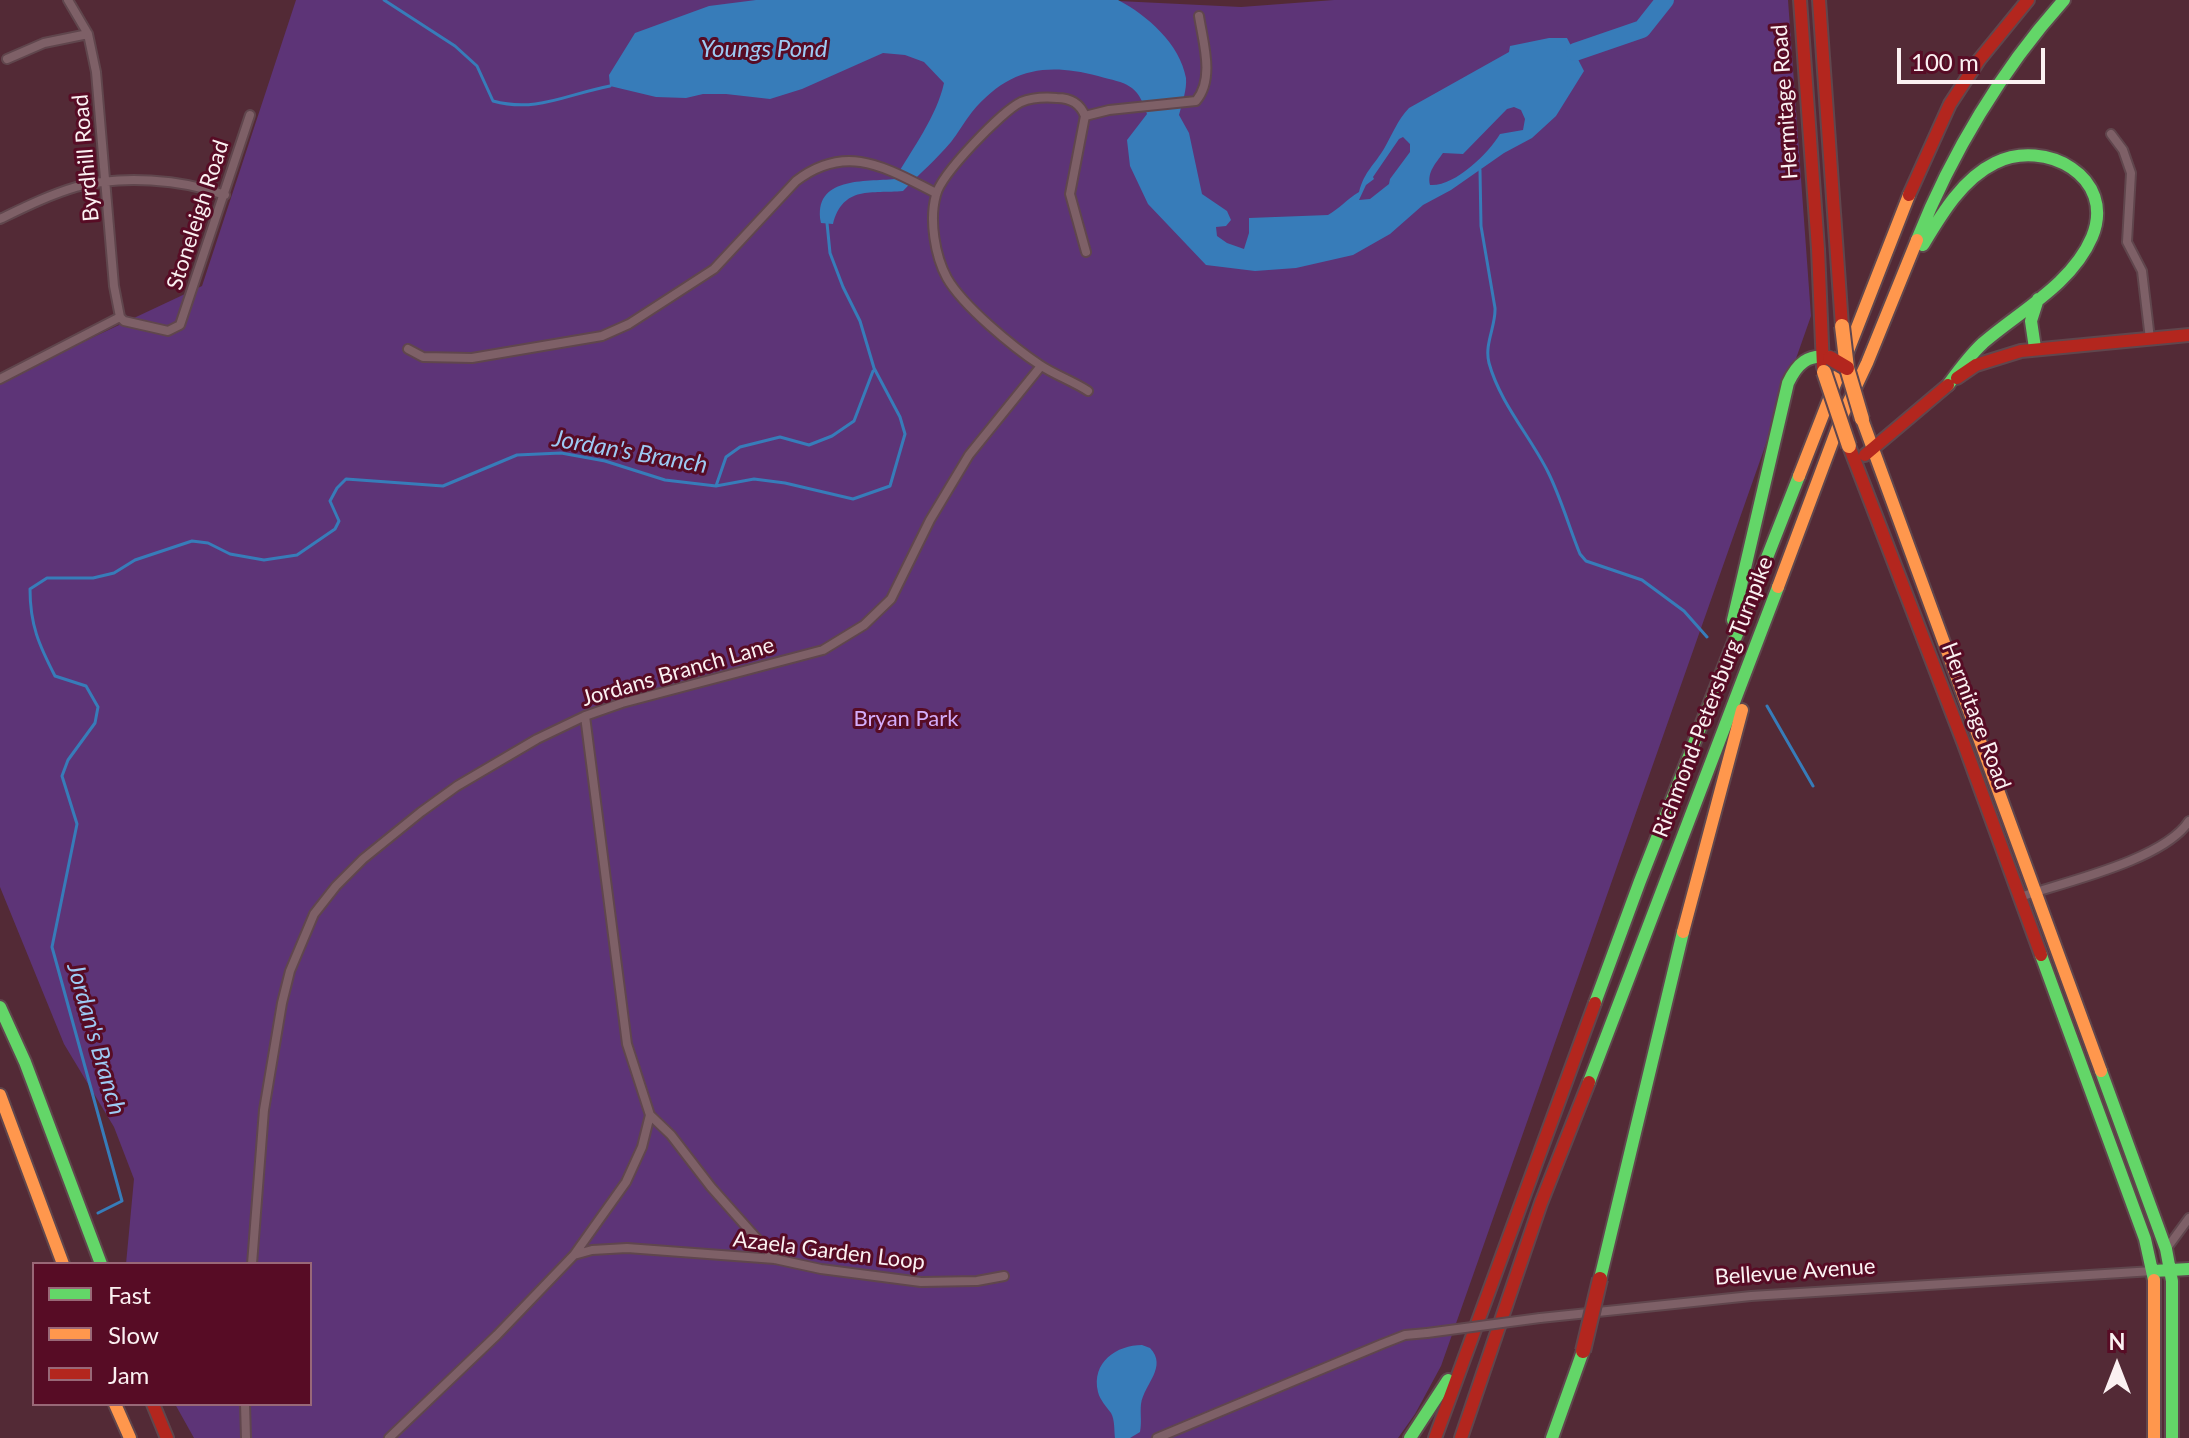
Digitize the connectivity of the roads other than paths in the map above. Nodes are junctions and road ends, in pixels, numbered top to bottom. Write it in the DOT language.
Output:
graph roads {
  1 [pos="68,0"];
  2 [pos="1800,0"];
  3 [pos="1819,0"];
  4 [pos="2028,0"];
  5 [pos="2064,0"];
  6 [pos="1199,16"];
  7 [pos="88,34"];
  8 [pos="7,59"];
  9 [pos="250,115"];
  10 [pos="1085,116"];
  11 [pos="2111,134"];
  12 [pos="106,182"];
  13 [pos="936,193"];
  14 [pos="225,195"];
  15 [pos="0,219"];
  16 [pos="1086,252"];
  17 [pos="2038,298"];
  18 [pos="1893,299"];
  19 [pos="120,317"];
  20 [pos="2189,335"];
  21 [pos="2150,339"];
  22 [pos="2035,348"];
  23 [pos="408,349"];
  24 [pos="1825,361"];
  25 [pos="1041,366"];
  26 [pos="1847,368"];
  27 [pos="0,379"];
  28 [pos="1948,385"];
  29 [pos="1088,391"];
  30 [pos="1872,450"];
  31 [pos="1855,462"];
  32 [pos="1766,618"];
  33 [pos="1721,673"];
  34 [pos="585,716"];
  35 [pos="2189,821"];
  36 [pos="2035,892"];
  37 [pos="2020,897"];
  38 [pos="0,1007"];
  39 [pos="0,1095"];
  40 [pos="650,1115"];
  41 [pos="2189,1218"];
  42 [pos="2166,1249"];
  43 [pos="574,1255"];
  44 [pos="775,1259"];
  45 [pos="62,1262"];
  46 [pos="100,1262"];
  47 [pos="252,1262"];
  48 [pos="2189,1269"];
  49 [pos="2171,1270"];
  50 [pos="2153,1271"];
  51 [pos="1004,1276"];
  52 [pos="1467,1348"];
  53 [pos="116,1406"];
  54 [pos="245,1406"];
  55 [pos="155,1409"];
  56 [pos="130,1438"];
  57 [pos="170,1438"];
  58 [pos="246,1438"];
  59 [pos="389,1438"];
  60 [pos="1157,1438"];
  61 [pos="1410,1438"];
  62 [pos="1435,1438"];
  63 [pos="1461,1438"];
  64 [pos="1552,1438"];
  65 [pos="2154,1438"];
  66 [pos="2172,1438"];
  1 -- 7 [label="street, Byrdhill Road"];
  2 -- 24 [label="main road, Hermitage Road"];
  3 -- 26 [label="main road, Hermitage Road, bridge"];
  4 -- 33 [label="main road, Richmond-Petersburg Turnpike"];
  5 -- 18 [label="main road, Richmond-Petersburg Turnpike"];
  6 -- 10 [label="street"];
  7 -- 8 [label="street"];
  7 -- 12 [label="street, Byrdhill Road"];
  9 -- 14 [label="street, Stoneleigh Road"];
  10 -- 13 [label="street"];
  10 -- 16 [label="street"];
  11 -- 21 [label="street"];
  12 -- 14 [label="street"];
  12 -- 15 [label="street"];
  12 -- 19 [label="street, Byrdhill Road"];
  13 -- 23 [label="street"];
  13 -- 25 [label="street"];
  14 -- 19 [label="street, Stoneleigh Road"];
  17 -- 18 [label="main road"];
  17 -- 22 [label="main road"];
  17 -- 28 [label="main road"];
  18 -- 32 [label="main road, Richmond-Petersburg Turnpike"];
  19 -- 27 [label="street"];
  20 -- 21 [label="main road"];
  21 -- 22 [label="main road"];
  22 -- 28 [label="main road"];
  24 -- 26 [label="main road, bridge"];
  24 -- 31 [label="main road, Hermitage Road, bridge"];
  24 -- 33 [label="main road"];
  25 -- 29 [label="street"];
  25 -- 34 [label="street, Jordans Branch Lane"];
  26 -- 30 [label="main road, Hermitage Road, bridge"];
  28 -- 30 [label="main road"];
  30 -- 31 [label="main road"];
  30 -- 36 [label="main road, Hermitage Road"];
  31 -- 37 [label="main road, Hermitage Road"];
  32 -- 63 [label="main road, Richmond-Petersburg Turnpike"];
  32 -- 64 [label="main road, bridge"];
  33 -- 52 [label="main road, Richmond-Petersburg Turnpike"];
  34 -- 40 [label="street"];
  34 -- 47 [label="street, Jordans Branch Lane"];
  35 -- 36 [label="street"];
  36 -- 37 [label="street"];
  36 -- 42 [label="main road, Hermitage Road"];
  37 -- 50 [label="main road, Hermitage Road"];
  38 -- 46 [label="main road"];
  39 -- 45 [label="main road"];
  40 -- 43 [label="street"];
  40 -- 44 [label="street"];
  41 -- 42 [label="street"];
  42 -- 49 [label="main road, Hermitage Road"];
  43 -- 44 [label="street, Azaela Garden Loop"];
  43 -- 59 [label="street"];
  44 -- 51 [label="street, Azaela Garden Loop"];
  48 -- 49 [label="main road, Bellevue Avenue"];
  49 -- 50 [label="main road, Bellevue Avenue"];
  49 -- 66 [label="main road, Hermitage Road"];
  50 -- 60 [label="street, Bellevue Avenue, bridge"];
  50 -- 65 [label="main road, Hermitage Road"];
  52 -- 61 [label="main road"];
  52 -- 62 [label="main road, Richmond-Petersburg Turnpike"];
  53 -- 56 [label="main road"];
  54 -- 58 [label="street"];
  55 -- 57 [label="main road"];
}
